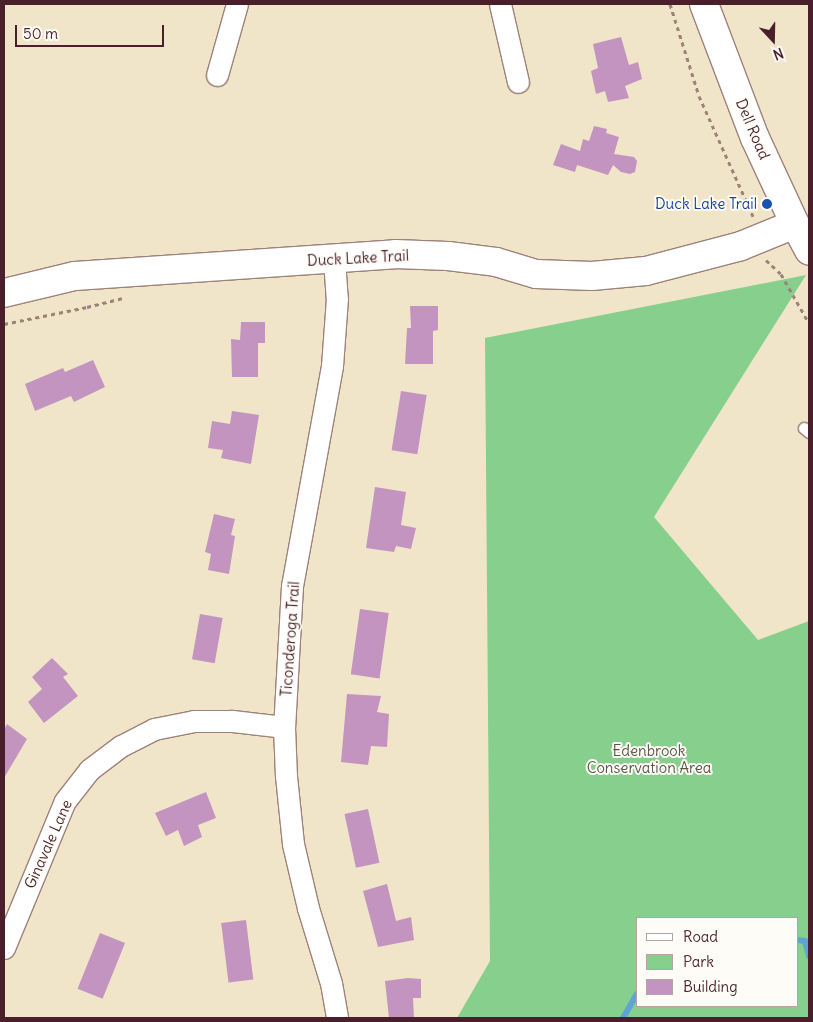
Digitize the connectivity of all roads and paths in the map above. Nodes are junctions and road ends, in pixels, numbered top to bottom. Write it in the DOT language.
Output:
graph roads {
  1 [pos="237,4"];
  2 [pos="500,4"];
  3 [pos="670,4"];
  4 [pos="704,4"];
  5 [pos="217,75"];
  6 [pos="518,82"];
  7 [pos="795,224"];
  8 [pos="809,250"];
  9 [pos="763,255"];
  10 [pos="334,258"];
  11 [pos="4,293"];
  12 [pos="131,295"];
  13 [pos="809,323"];
  14 [pos="4,324"];
  15 [pos="284,726"];
  16 [pos="4,948"];
  17 [pos="337,1018"];
  1 -- 5 [label="street"];
  2 -- 6 [label="street"];
  3 -- 9 [label="path"];
  4 -- 7 [label="street, Dell Road"];
  7 -- 8 [label="street, Dell Road"];
  7 -- 9 [label="street, Duck Lake Trail"];
  9 -- 10 [label="street, Duck Lake Trail"];
  9 -- 13 [label="path"];
  10 -- 11 [label="street, Duck Lake Trail"];
  10 -- 15 [label="street, Ticonderoga Trail"];
  12 -- 14 [label="path"];
  15 -- 16 [label="street, Ginavale Lane"];
  15 -- 17 [label="street, Ticonderoga Trail"];
}
